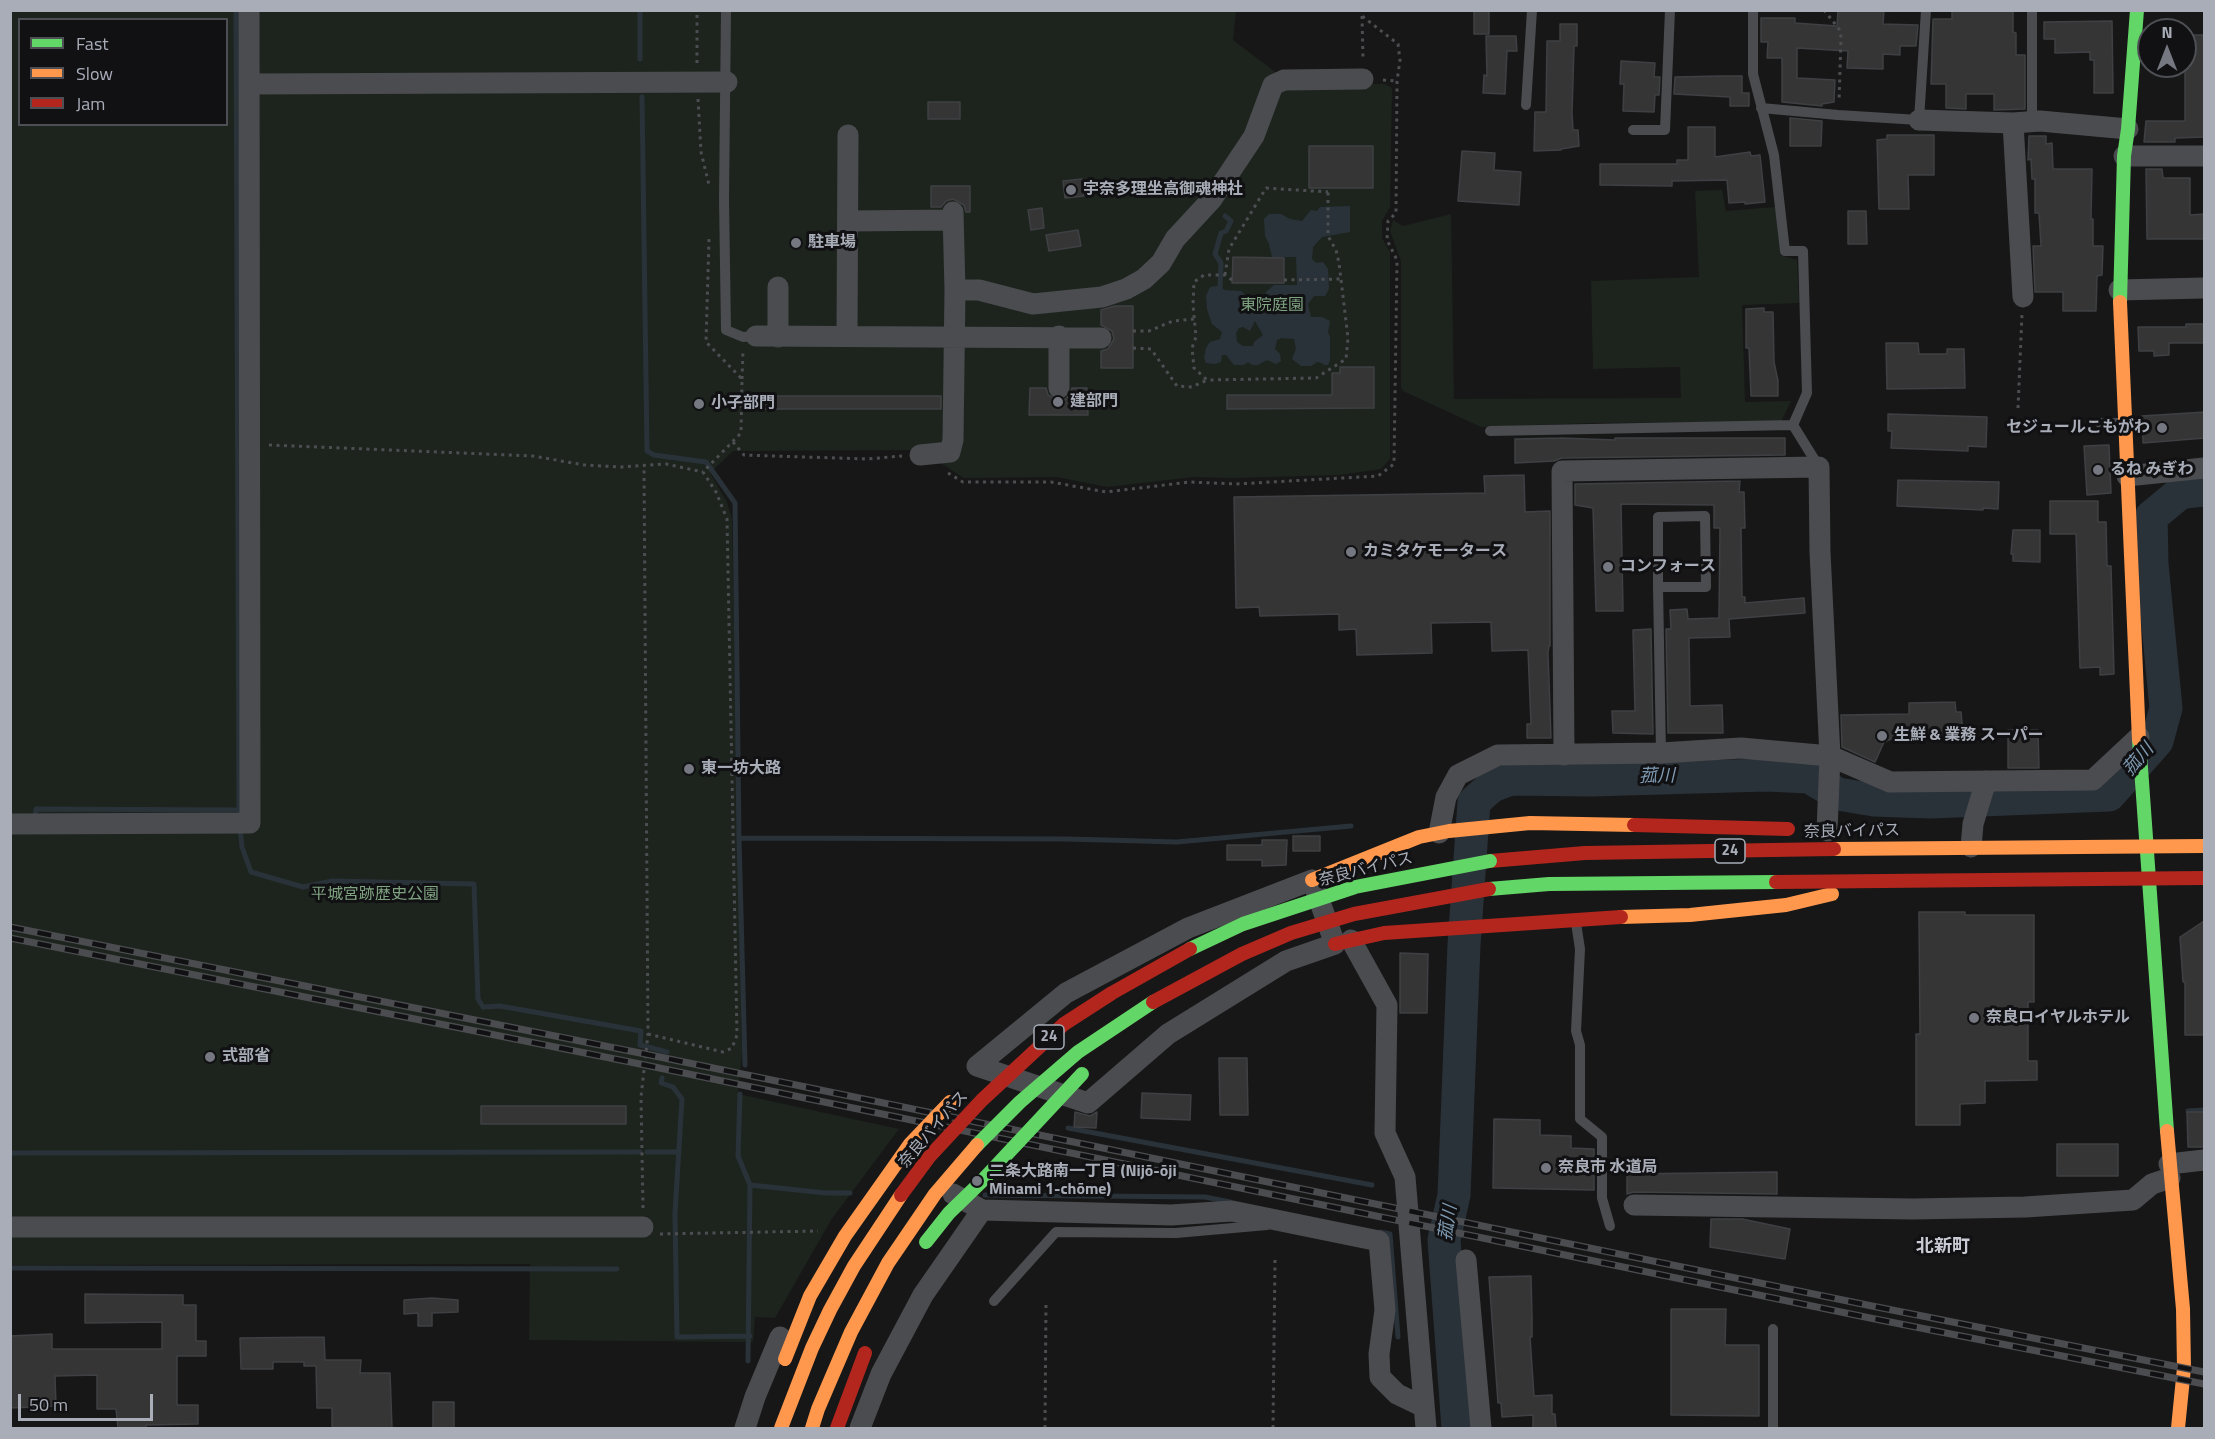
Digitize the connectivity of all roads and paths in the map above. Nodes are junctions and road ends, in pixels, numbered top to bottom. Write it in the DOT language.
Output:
graph roads {
  1 [pos="249,10"];
  2 [pos="726,10"];
  3 [pos="1362,10"];
  4 [pos="1532,10"];
  5 [pos="1670,10"];
  6 [pos="1753,10"];
  7 [pos="1824,10"];
  8 [pos="1926,10"];
  9 [pos="2032,10"];
  10 [pos="2137,10"];
  11 [pos="1362,16"];
  12 [pos="1363,79"];
  13 [pos="727,82"];
  14 [pos="250,84"];
  15 [pos="1526,105"];
  16 [pos="1761,108"];
  17 [pos="1838,115"];
  18 [pos="1919,120"];
  19 [pos="2022,122"];
  20 [pos="2128,129"];
  21 [pos="1633,130"];
  22 [pos="848,135"];
  23 [pos="2124,156"];
  24 [pos="2205,156"];
  25 [pos="848,221"];
  26 [pos="1222,275"];
  27 [pos="1341,279"];
  28 [pos="1232,280"];
  29 [pos="1284,280"];
  30 [pos="778,287"];
  31 [pos="2205,288"];
  32 [pos="955,290"];
  33 [pos="2119,290"];
  34 [pos="2023,297"];
  35 [pos="1194,319"];
  36 [pos="1133,331"];
  37 [pos="847,336"];
  38 [pos="1059,336"];
  39 [pos="750,337"];
  40 [pos="778,337"];
  41 [pos="954,337"];
  42 [pos="1101,338"];
  43 [pos="1133,348"];
  44 [pos="742,379"];
  45 [pos="1208,380"];
  46 [pos="1059,388"];
  47 [pos="2018,408"];
  48 [pos="2100,423"];
  49 [pos="2124,423"];
  50 [pos="1793,425"];
  51 [pos="1491,431"];
  52 [pos="733,442"];
  53 [pos="249,444"];
  54 [pos="920,455"];
  55 [pos="714,461"];
  56 [pos="644,466"];
  57 [pos="1819,467"];
  58 [pos="2205,468"];
  59 [pos="705,471"];
  60 [pos="946,471"];
  61 [pos="2127,476"];
  62 [pos="1658,587"];
  63 [pos="2140,740"];
  64 [pos="1661,753"];
  65 [pos="1564,755"];
  66 [pos="1830,756"];
  67 [pos="1986,781"];
  68 [pos="10,824"];
  69 [pos="1822,831"];
  70 [pos="1444,832"];
  71 [pos="1894,834"];
  72 [pos="2205,846"];
  73 [pos="1971,847"];
  74 [pos="2147,847"];
  75 [pos="2205,878"];
  76 [pos="2148,879"];
  77 [pos="1312,880"];
  78 [pos="1893,880"];
  79 [pos="1576,919"];
  80 [pos="1343,942"];
  81 [pos="1181,953"];
  82 [pos="1183,985"];
  83 [pos="1141,1026"];
  84 [pos="648,1034"];
  85 [pos="1096,1062"];
  86 [pos="975,1080"];
  87 [pos="959,1093"];
  88 [pos="2205,1160"];
  89 [pos="2169,1171"];
  90 [pos="1634,1205"];
  91 [pos="982,1210"];
  92 [pos="1288,1222"];
  93 [pos="1610,1226"];
  94 [pos="10,1227"];
  95 [pos="643,1227"];
  96 [pos="835,1231"];
  97 [pos="668,1234"];
  98 [pos="918,1254"];
  99 [pos="1275,1260"];
  100 [pos="1466,1260"];
  101 [pos="994,1301"];
  102 [pos="1046,1302"];
  103 [pos="1773,1329"];
  104 [pos="870,1342"];
  105 [pos="778,1378"];
  106 [pos="1424,1407"];
  107 [pos="745,1428"];
  108 [pos="781,1428"];
  109 [pos="812,1428"];
  110 [pos="837,1428"];
  111 [pos="860,1428"];
  112 [pos="1045,1428"];
  113 [pos="1273,1428"];
  114 [pos="1426,1428"];
  115 [pos="1481,1428"];
  116 [pos="1773,1428"];
  117 [pos="2178,1428"];
  1 -- 14 [label="street"];
  2 -- 13 [label="lane"];
  3 -- 11 [label="path"];
  4 -- 15 [label="lane"];
  5 -- 21 [label="lane"];
  6 -- 16 [label="lane"];
  7 -- 17 [label="path"];
  8 -- 18 [label="lane"];
  9 -- 19 [label="lane"];
  10 -- 20 [label="main road"];
  11 -- 12 [label="path"];
  11 -- 60 [label="path"];
  12 -- 32 [label="street"];
  13 -- 14 [label="street"];
  13 -- 39 [label="lane"];
  14 -- 53 [label="street"];
  16 -- 17 [label="lane"];
  16 -- 50 [label="lane"];
  17 -- 18 [label="lane"];
  18 -- 19 [label="street"];
  19 -- 20 [label="street"];
  19 -- 34 [label="street"];
  20 -- 23 [label="main road"];
  22 -- 25 [label="street"];
  23 -- 24 [label="street"];
  23 -- 33 [label="main road"];
  25 -- 32 [label="street"];
  25 -- 37 [label="street"];
  26 -- 27 [label="path"];
  26 -- 28 [label="path"];
  26 -- 35 [label="path"];
  27 -- 29 [label="path"];
  27 -- 45 [label="path"];
  30 -- 40 [label="street"];
  31 -- 33 [label="street"];
  32 -- 41 [label="street"];
  33 -- 49 [label="main road"];
  34 -- 47 [label="path"];
  35 -- 36 [label="path"];
  35 -- 45 [label="path"];
  37 -- 40 [label="street"];
  37 -- 41 [label="street"];
  38 -- 41 [label="street"];
  38 -- 42 [label="street"];
  38 -- 46 [label="street"];
  39 -- 40 [label="street"];
  39 -- 44 [label="path"];
  41 -- 54 [label="street"];
  43 -- 45 [label="path"];
  48 -- 49 [label="lane"];
  49 -- 61 [label="main road"];
  50 -- 51 [label="lane"];
  50 -- 57 [label="lane"];
  52 -- 54 [label="path"];
  53 -- 56 [label="path"];
  53 -- 68 [label="street"];
  55 -- 59 [label="path"];
  56 -- 59 [label="path"];
  56 -- 84 [label="path"];
  57 -- 65 [label="street"];
  57 -- 66 [label="street"];
  58 -- 61 [label="street"];
  59 -- 84 [label="path"];
  61 -- 63 [label="main road"];
  62 -- 62 [label="lane"];
  62 -- 64 [label="lane"];
  63 -- 67 [label="street"];
  63 -- 74 [label="main road"];
  64 -- 65 [label="street"];
  64 -- 66 [label="street"];
  65 -- 70 [label="street"];
  66 -- 67 [label="street"];
  66 -- 69 [label="street"];
  67 -- 73 [label="street"];
  69 -- 70 [label="main road"];
  70 -- 77 [label="main road"];
  71 -- 73 [label="main road"];
  72 -- 74 [label="main road, 奈良バイパス / 24"];
  73 -- 74 [label="main road, 奈良バイパス / 24"];
  73 -- 81 [label="main road, 奈良バイパス / 24, bridge"];
  74 -- 76 [label="main road"];
  75 -- 76 [label="main road, 24"];
  76 -- 78 [label="main road, 24"];
  76 -- 89 [label="main road"];
  77 -- 80 [label="street"];
  77 -- 80 [label="street"];
  78 -- 79 [label="main road"];
  78 -- 82 [label="main road, 24, bridge"];
  79 -- 80 [label="main road"];
  79 -- 93 [label="lane"];
  80 -- 106 [label="street"];
  81 -- 86 [label="main road, bridge"];
  81 -- 108 [label="main road, 奈良バイパス / 24, bridge"];
  82 -- 83 [label="main road, 24, bridge"];
  82 -- 109 [label="main road, 24, bridge"];
  84 -- 95 [label="path"];
  85 -- 98 [label="main road, bridge"];
  87 -- 105 [label="main road, bridge"];
  88 -- 89 [label="street"];
  89 -- 90 [label="street"];
  89 -- 117 [label="main road"];
  91 -- 92 [label="street"];
  91 -- 96 [label="street"];
  91 -- 111 [label="street"];
  92 -- 101 [label="lane"];
  92 -- 106 [label="street"];
  94 -- 95 [label="street"];
  96 -- 97 [label="path"];
  96 -- 107 [label="street"];
  99 -- 113 [label="path"];
  100 -- 115 [label="street"];
  102 -- 112 [label="path"];
  103 -- 116 [label="lane"];
  104 -- 110 [label="main road, bridge"];
  106 -- 114 [label="street"];
}
